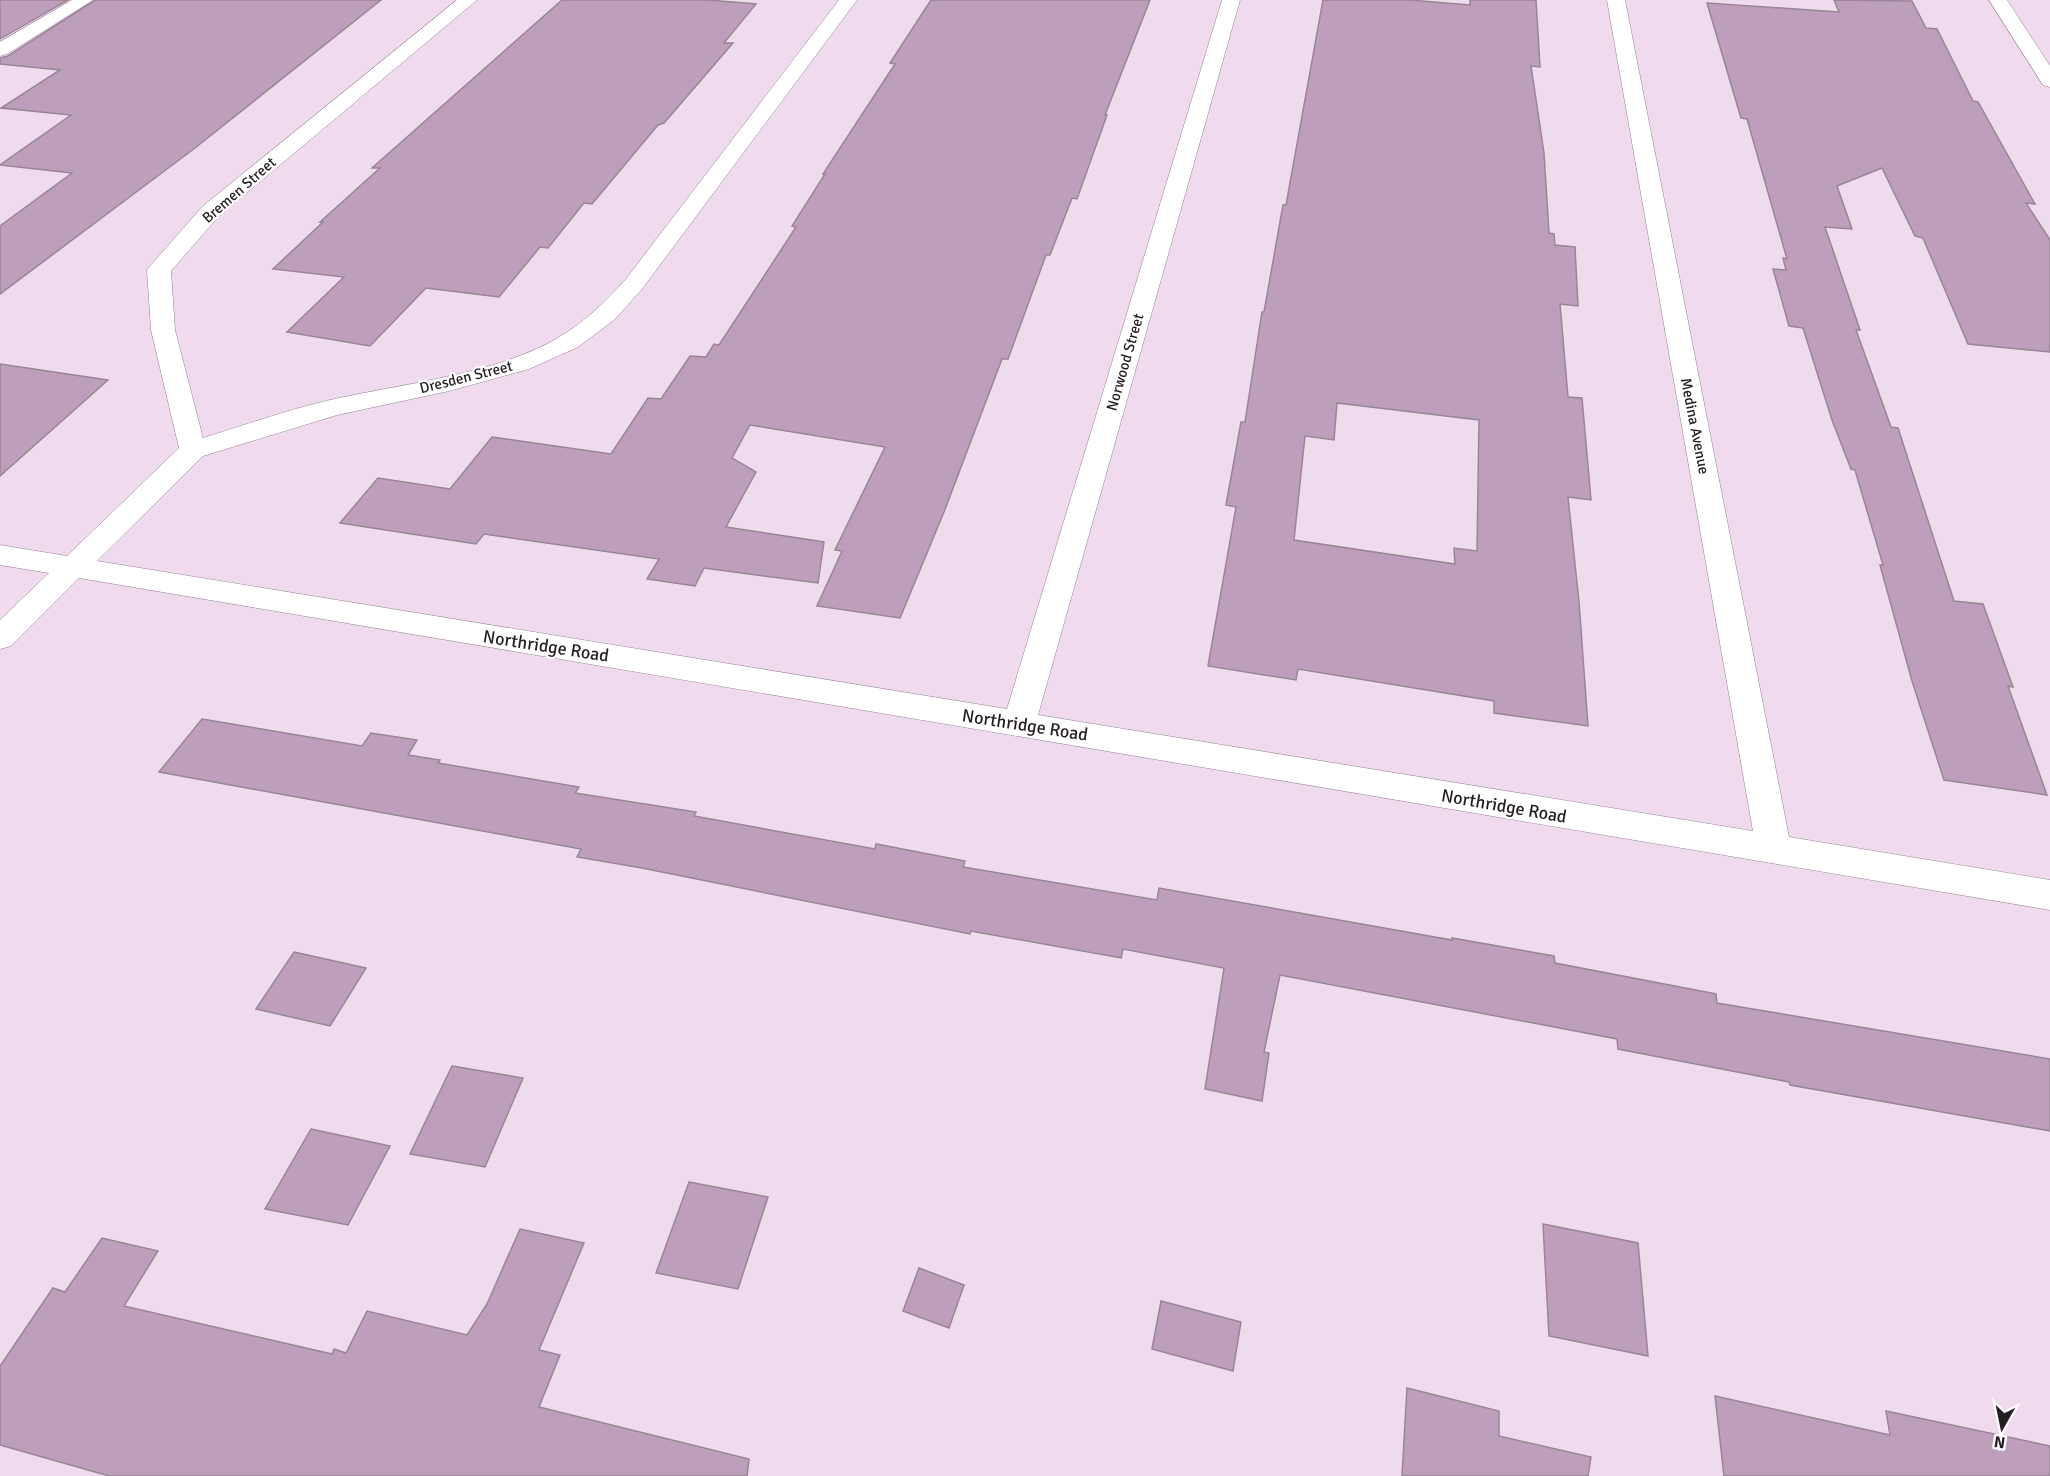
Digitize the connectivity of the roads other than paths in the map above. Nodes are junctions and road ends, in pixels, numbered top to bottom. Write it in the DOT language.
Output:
graph roads {
  1 [pos="84,0"];
  2 [pos="468,0"];
  3 [pos="848,0"];
  4 [pos="1231,0"];
  5 [pos="1616,0"];
  6 [pos="1998,0"];
  7 [pos="0,50"];
  8 [pos="2050,81"];
  9 [pos="193,450"];
  10 [pos="0,555"];
  11 [pos="72,567"];
  12 [pos="0,638"];
  13 [pos="1019,724"];
  14 [pos="1774,851"];
  15 [pos="2050,895"];
  1 -- 7 [label="street"];
  2 -- 9 [label="street, Bremen Street"];
  3 -- 9 [label="street, Dresden Street"];
  4 -- 13 [label="street, Norwood Street"];
  5 -- 14 [label="street, Medina Avenue"];
  6 -- 8 [label="street"];
  9 -- 11 [label="street, Dresden Street"];
  10 -- 11 [label="street, Northridge Road"];
  11 -- 12 [label="street, Dresden Street"];
  11 -- 13 [label="street, Northridge Road"];
  13 -- 14 [label="street, Northridge Road"];
  14 -- 15 [label="street, Northridge Road"];
}
